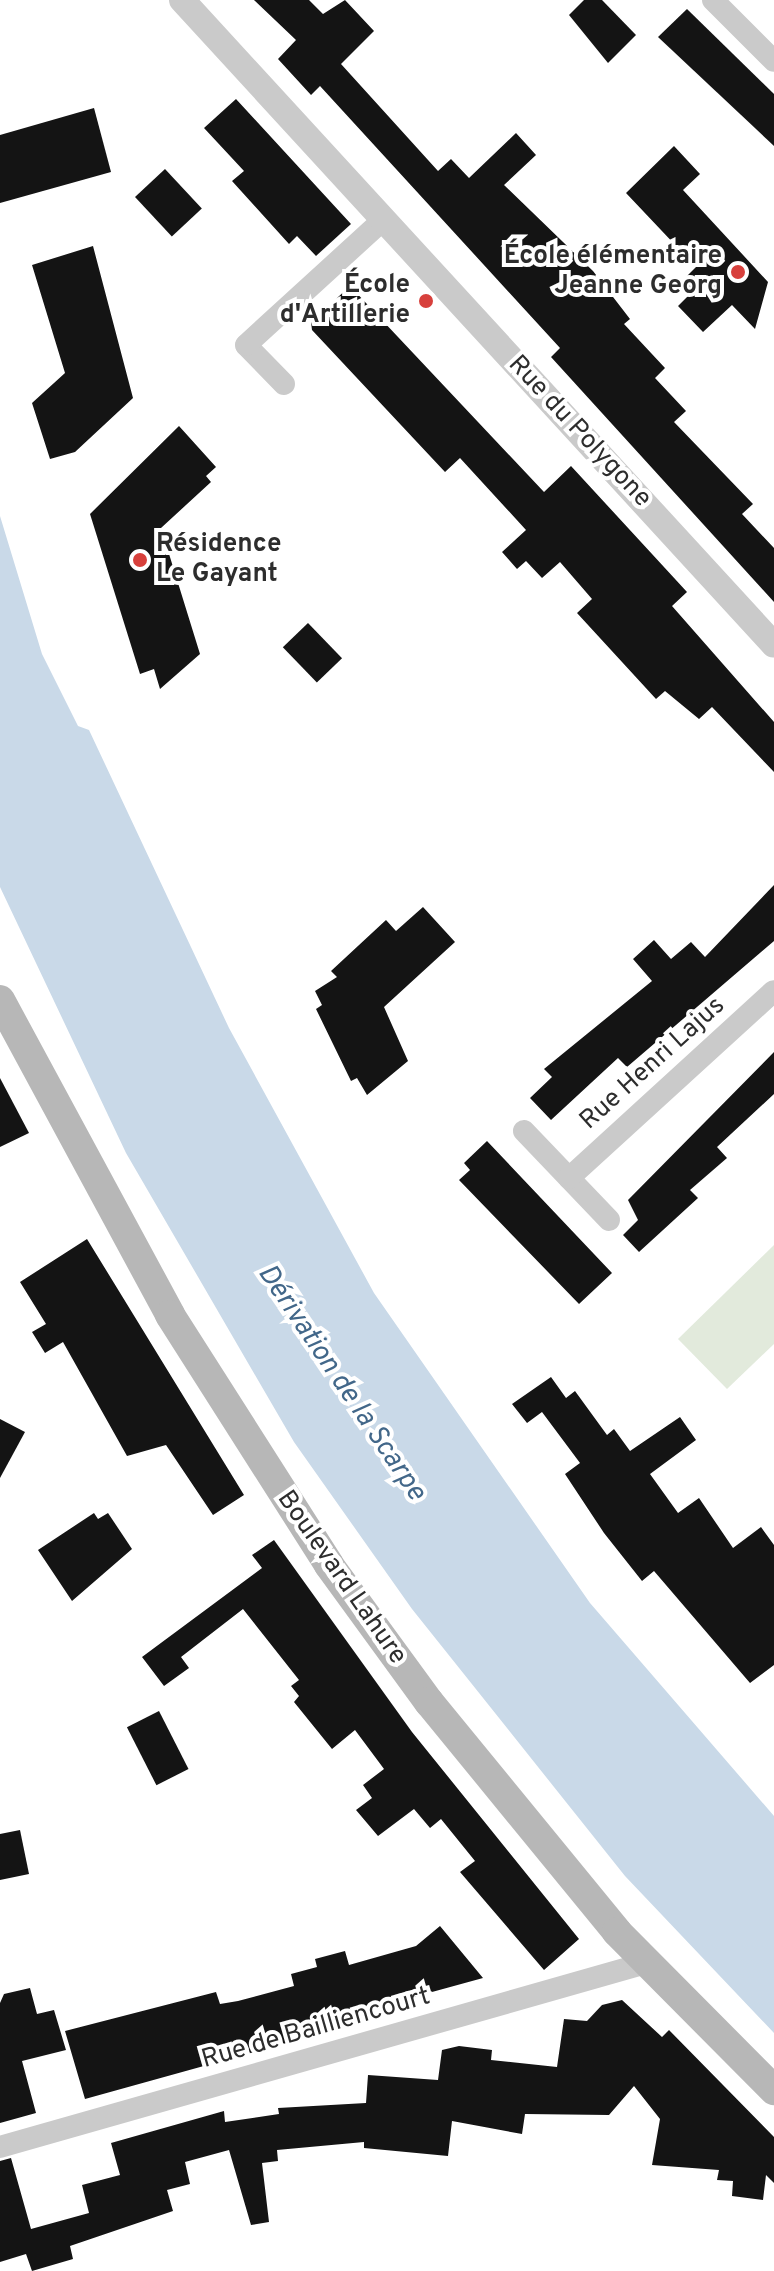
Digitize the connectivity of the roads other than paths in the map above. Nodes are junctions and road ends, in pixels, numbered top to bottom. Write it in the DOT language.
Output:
graph roads {
  1 [pos="182,0"];
  2 [pos="713,0"];
  3 [pos="774,61"];
  4 [pos="384,219"];
  5 [pos="284,384"];
  6 [pos="774,645"];
  7 [pos="774,991"];
  8 [pos="0,1000"];
  9 [pos="524,1131"];
  10 [pos="569,1178"];
  11 [pos="609,1220"];
  12 [pos="646,1963"];
  13 [pos="774,2090"];
  14 [pos="0,2147"];
  1 -- 4 [label="street, Rue du Polygone"];
  2 -- 3 [label="street"];
  4 -- 5 [label="street"];
  4 -- 6 [label="street, Rue du Polygone"];
  7 -- 10 [label="street, Rue Henri Lajus"];
  8 -- 12 [label="main road, Boulevard Lahure"];
  9 -- 10 [label="street"];
  10 -- 11 [label="street"];
  12 -- 13 [label="main road, Boulevard Lahure"];
  12 -- 14 [label="street, Rue de Bailliencourt"];
}
